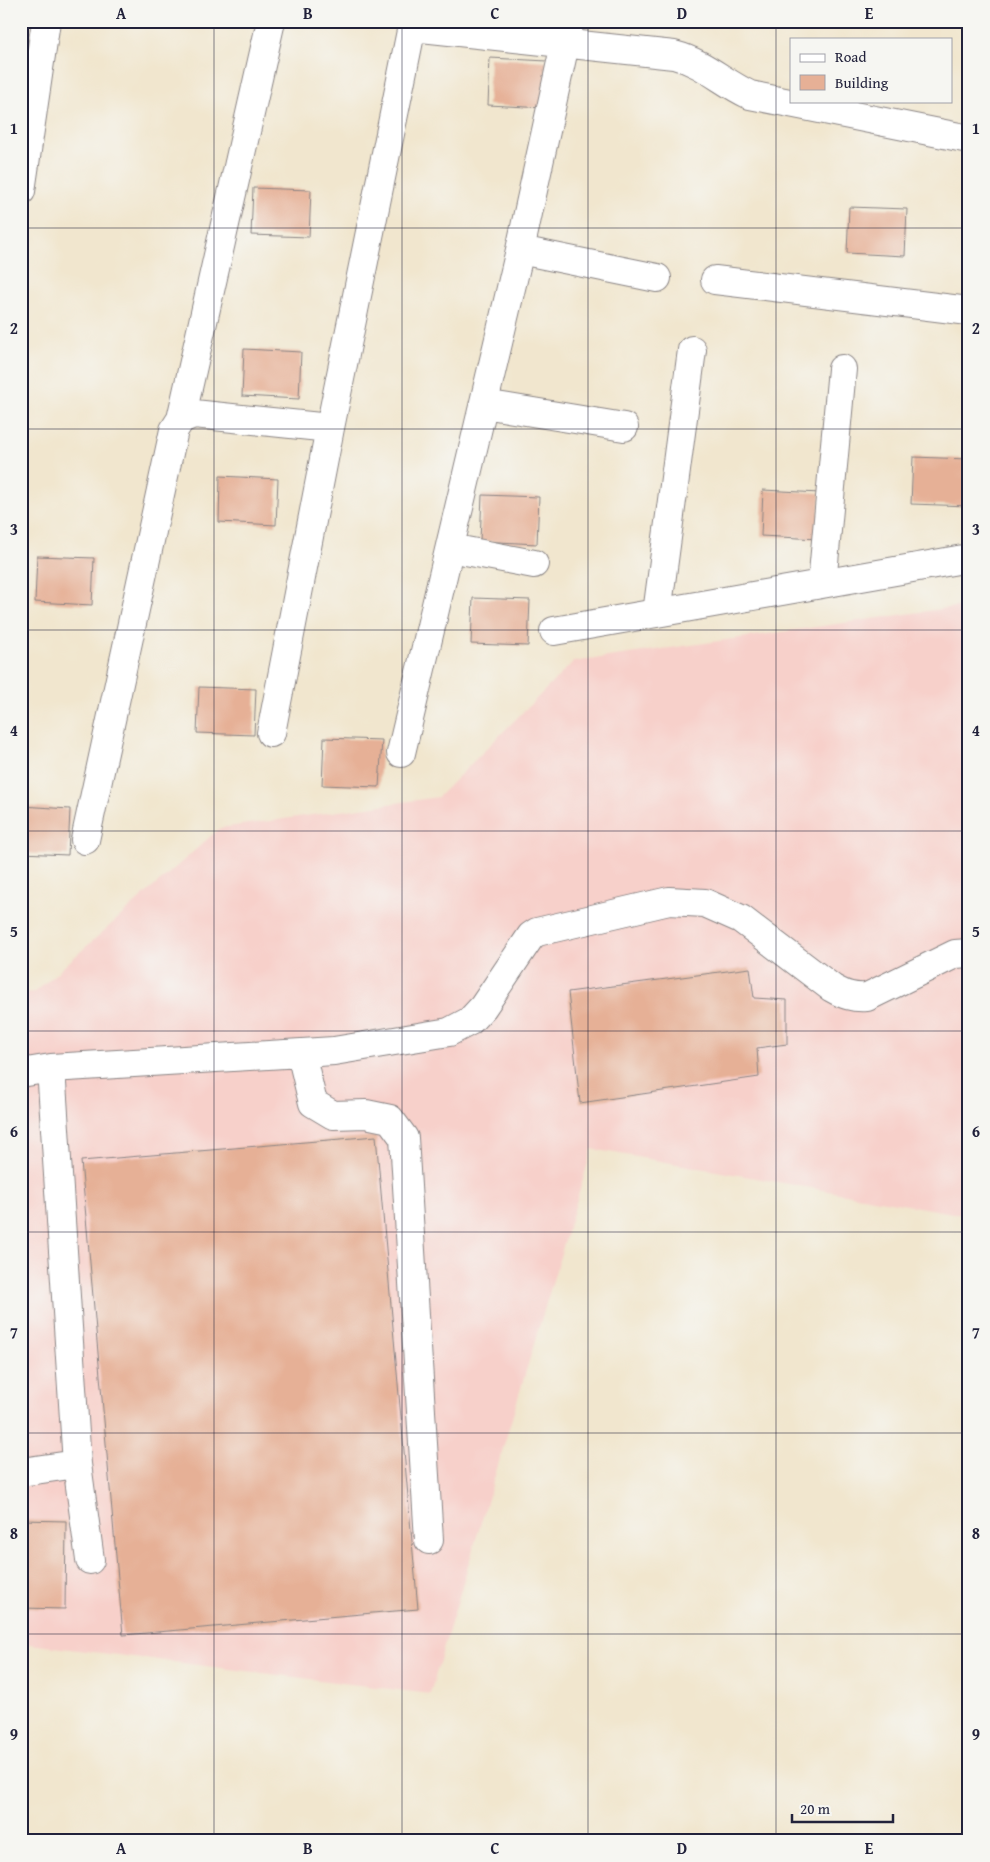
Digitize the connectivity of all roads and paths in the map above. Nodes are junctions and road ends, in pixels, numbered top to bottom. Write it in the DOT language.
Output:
graph roads {
  1 [pos="46,21"];
  2 [pos="271,21"];
  3 [pos="413,24"];
  4 [pos="568,32"];
  5 [pos="969,138"];
  6 [pos="21,191"];
  7 [pos="520,250"];
  8 [pos="657,278"];
  9 [pos="715,280"];
  10 [pos="969,311"];
  11 [pos="692,350"];
  12 [pos="842,369"];
  13 [pos="484,404"];
  14 [pos="181,419"];
  15 [pos="624,427"];
  16 [pos="330,428"];
  17 [pos="450,548"];
  18 [pos="969,558"];
  19 [pos="534,564"];
  20 [pos="822,584"];
  21 [pos="657,614"];
  22 [pos="554,631"];
  23 [pos="271,733"];
  24 [pos="401,753"];
  25 [pos="85,840"];
  26 [pos="969,953"];
  27 [pos="301,1053"];
  28 [pos="51,1068"];
  29 [pos="21,1072"];
  30 [pos="77,1464"];
  31 [pos="21,1472"];
  32 [pos="429,1540"];
  33 [pos="90,1560"];
  1 -- 6 [label="street"];
  2 -- 14 [label="street"];
  3 -- 4 [label="street"];
  3 -- 16 [label="street"];
  4 -- 5 [label="street"];
  4 -- 7 [label="street"];
  7 -- 8 [label="street"];
  7 -- 13 [label="street"];
  9 -- 10 [label="street"];
  11 -- 21 [label="street"];
  12 -- 20 [label="street"];
  13 -- 15 [label="street"];
  13 -- 17 [label="street"];
  14 -- 16 [label="street"];
  14 -- 25 [label="street"];
  16 -- 23 [label="street"];
  17 -- 19 [label="street"];
  17 -- 24 [label="street"];
  18 -- 20 [label="street"];
  20 -- 21 [label="street"];
  21 -- 22 [label="street"];
  26 -- 27 [label="street"];
  27 -- 28 [label="street"];
  27 -- 32 [label="street"];
  28 -- 29 [label="street"];
  28 -- 30 [label="street"];
  30 -- 31 [label="street"];
  30 -- 33 [label="street"];
}
